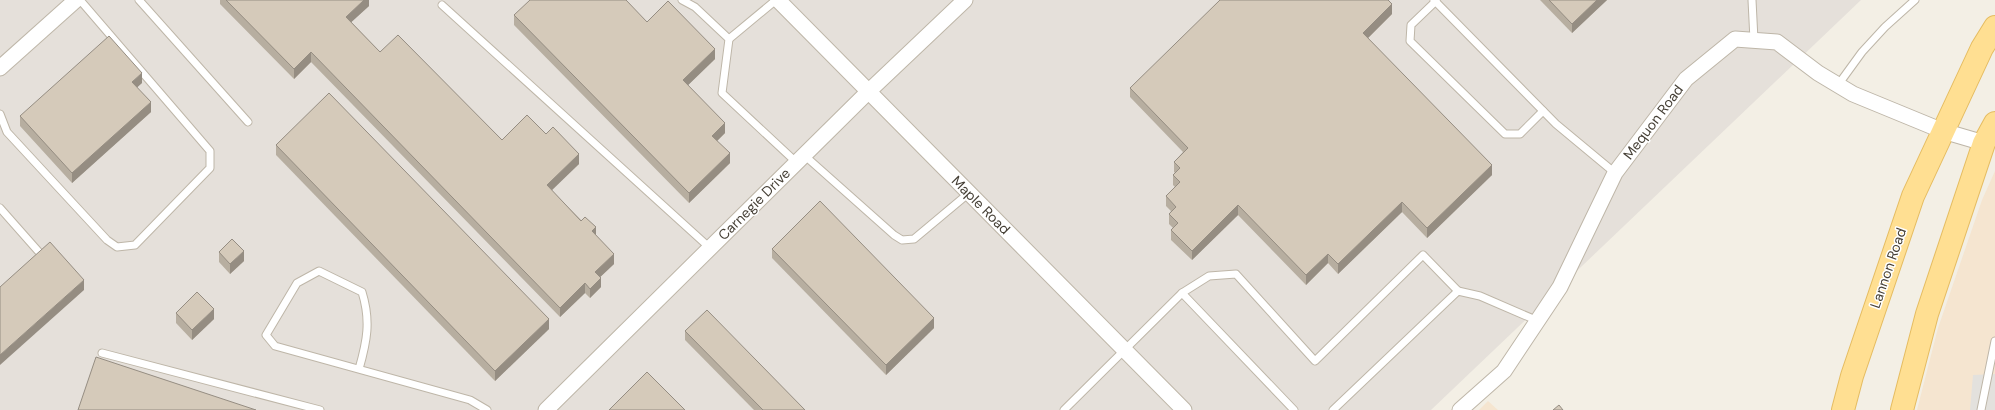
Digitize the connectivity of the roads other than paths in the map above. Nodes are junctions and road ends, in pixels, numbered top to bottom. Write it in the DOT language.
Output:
graph roads {
  1 [pos="76,0"];
  2 [pos="80,0"];
  3 [pos="139,0"];
  4 [pos="682,0"];
  5 [pos="777,0"];
  6 [pos="965,0"];
  7 [pos="1752,0"];
  8 [pos="1915,0"];
  9 [pos="1435,1"];
  10 [pos="442,5"];
  11 [pos="1995,27"];
  12 [pos="729,39"];
  13 [pos="1754,40"];
  14 [pos="0,68"];
  15 [pos="1838,85"];
  16 [pos="868,92"];
  17 [pos="1543,111"];
  18 [pos="0,114"];
  19 [pos="248,122"];
  20 [pos="1995,123"];
  21 [pos="1943,131"];
  22 [pos="1987,145"];
  23 [pos="800,159"];
  24 [pos="1615,172"];
  25 [pos="969,193"];
  26 [pos="0,208"];
  27 [pos="710,248"];
  28 [pos="38,251"];
  29 [pos="1458,291"];
  30 [pos="1182,293"];
  31 [pos="1538,321"];
  32 [pos="1995,341"];
  33 [pos="1125,349"];
  34 [pos="102,353"];
  35 [pos="359,370"];
  36 [pos="1991,382"];
  37 [pos="320,410"];
  38 [pos="487,410"];
  39 [pos="546,410"];
  40 [pos="1064,410"];
  41 [pos="1184,410"];
  42 [pos="1294,410"];
  43 [pos="1333,410"];
  44 [pos="1460,410"];
  45 [pos="1843,410"];
  46 [pos="1902,410"];
  47 [pos="1981,410"];
  1 -- 14 [label="street"];
  2 -- 18 [label="lane"];
  3 -- 19 [label="lane"];
  4 -- 12 [label="lane"];
  5 -- 12 [label="lane"];
  5 -- 16 [label="street, Maple Road"];
  6 -- 16 [label="street, Carnegie Drive"];
  7 -- 13 [label="lane"];
  8 -- 15 [label="lane"];
  9 -- 17 [label="lane"];
  9 -- 17 [label="lane"];
  10 -- 27 [label="lane"];
  11 -- 21 [label="main road"];
  12 -- 23 [label="lane"];
  13 -- 15 [label="street, Mequon Road"];
  13 -- 24 [label="street, Mequon Road"];
  15 -- 21 [label="street, Mequon Road"];
  16 -- 23 [label="street, Carnegie Drive"];
  16 -- 25 [label="street, Maple Road"];
  17 -- 24 [label="lane"];
  20 -- 22 [label="main road"];
  21 -- 22 [label="street, Mequon Road"];
  21 -- 45 [label="main road, Lannon Road"];
  22 -- 46 [label="main road"];
  23 -- 25 [label="lane"];
  23 -- 27 [label="street, Carnegie Drive"];
  24 -- 31 [label="street, Mequon Road"];
  25 -- 33 [label="street, Maple Road"];
  26 -- 28 [label="lane"];
  27 -- 39 [label="street, Carnegie Drive"];
  29 -- 30 [label="lane"];
  29 -- 31 [label="lane"];
  29 -- 43 [label="lane"];
  30 -- 33 [label="lane"];
  30 -- 42 [label="lane"];
  31 -- 44 [label="street, Mequon Road"];
  32 -- 36 [label="lane"];
  33 -- 40 [label="lane"];
  33 -- 41 [label="street, Maple Road"];
  34 -- 37 [label="lane"];
  35 -- 35 [label="lane"];
  35 -- 38 [label="lane"];
  36 -- 47 [label="lane"];
}
